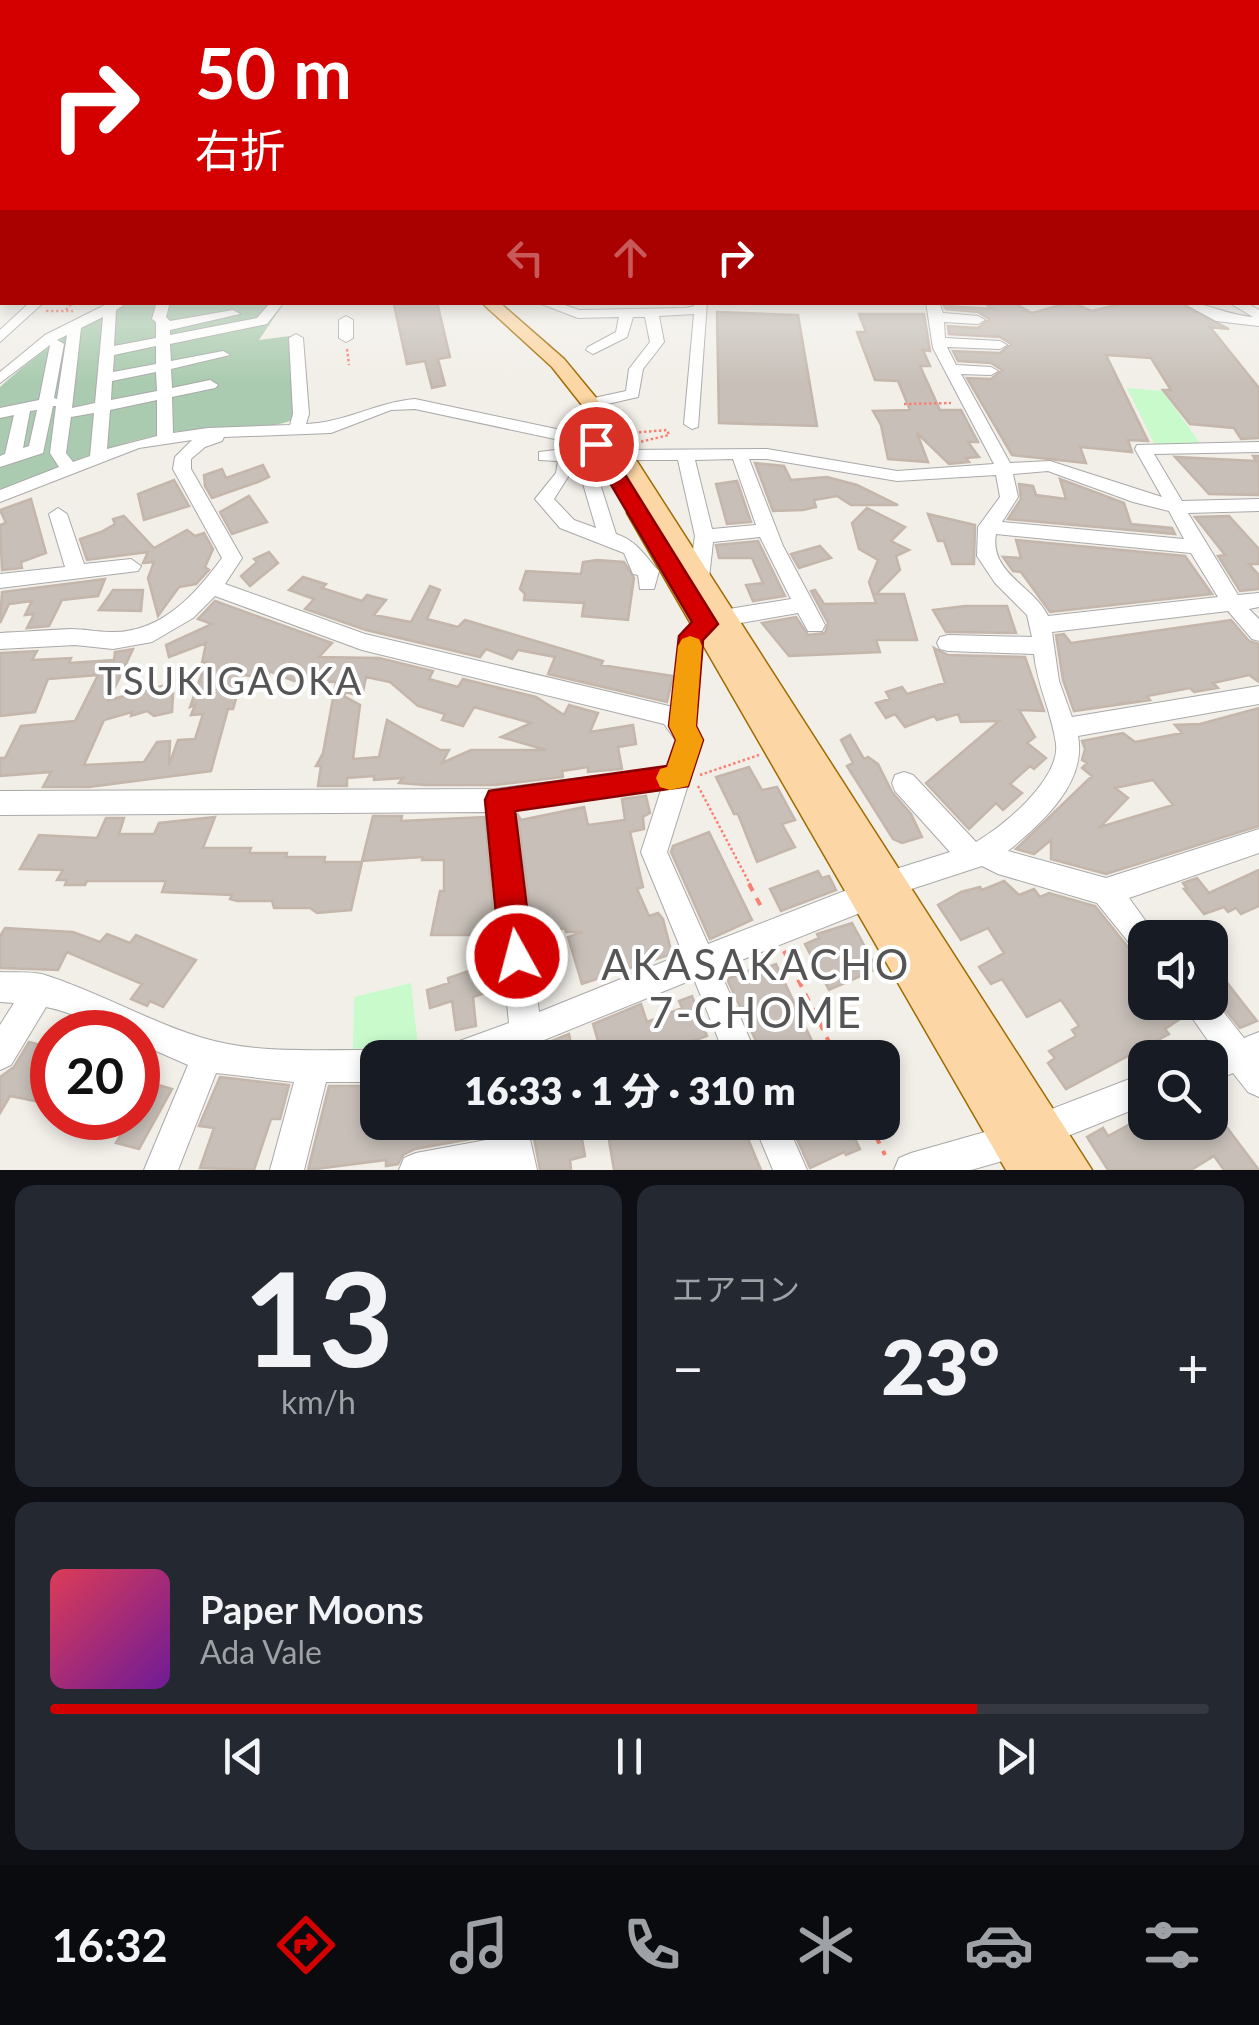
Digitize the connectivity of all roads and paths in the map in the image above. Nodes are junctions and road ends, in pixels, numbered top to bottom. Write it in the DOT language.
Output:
graph roads {
  1 [pos="72,305"];
  2 [pos="116,305"];
  3 [pos="163,305"];
  4 [pos="275,305"];
  5 [pos="475,305"];
  6 [pos="492,305"];
  7 [pos="551,305"];
  8 [pos="1193,305"];
  9 [pos="1237,305"];
  10 [pos="701,306"];
  11 [pos="34,307"];
  12 [pos="935,310"];
  13 [pos="651,312"];
  14 [pos="234,313"];
  15 [pos="345,313"];
  16 [pos="626,314"];
  17 [pos="978,320"];
  18 [pos="1256,324"];
  19 [pos="65,329"];
  20 [pos="163,334"];
  21 [pos="0,338"];
  22 [pos="296,338"];
  23 [pos="347,342"];
  24 [pos="938,342"];
  25 [pos="1000,346"];
  26 [pos="593,350"];
  27 [pos="106,352"];
  28 [pos="223,355"];
  29 [pos="349,365"];
  30 [pos="162,367"];
  31 [pos="950,369"];
  32 [pos="991,371"];
  33 [pos="105,378"];
  34 [pos="0,379"];
  35 [pos="210,386"];
  36 [pos="164,394"];
  37 [pos="590,402"];
  38 [pos="968,403"];
  39 [pos="44,404"];
  40 [pos="904,404"];
  41 [pos="102,406"];
  42 [pos="64,407"];
  43 [pos="23,408"];
  44 [pos="0,413"];
  45 [pos="692,424"];
  46 [pos="297,428"];
  47 [pos="248,431"];
  48 [pos="165,440"];
  49 [pos="1259,447"];
  50 [pos="606,452"];
  51 [pos="685,454"];
  52 [pos="739,454"];
  53 [pos="545,456"];
  54 [pos="14,457"];
  55 [pos="567,457"];
  56 [pos="98,458"];
  57 [pos="63,460"];
  58 [pos="1003,466"];
  59 [pos="0,496"];
  60 [pos="1179,506"];
  61 [pos="1259,506"];
  62 [pos="58,514"];
  63 [pos="986,527"];
  64 [pos="767,530"];
  65 [pos="704,536"];
  66 [pos="608,538"];
  67 [pos="1194,546"];
  68 [pos="131,566"];
  69 [pos="77,572"];
  70 [pos="699,578"];
  71 [pos="0,581"];
  72 [pos="646,584"];
  73 [pos="212,588"];
  74 [pos="1259,600"];
  75 [pos="1230,603"];
  76 [pos="804,604"];
  77 [pos="714,621"];
  78 [pos="815,624"];
  79 [pos="1259,632"];
  80 [pos="1040,636"];
  81 [pos="0,641"];
  82 [pos="948,642"];
  83 [pos="1259,695"];
  84 [pos="683,726"];
  85 [pos="1066,728"];
  86 [pos="759,755"];
  87 [pos="678,777"];
  88 [pos="904,783"];
  89 [pos="499,800"];
  90 [pos="0,803"];
  91 [pos="1259,841"];
  92 [pos="978,855"];
  93 [pos="879,889"];
  94 [pos="1106,892"];
  95 [pos="1129,920"];
  96 [pos="769,922"];
  97 [pos="777,938"];
  98 [pos="701,963"];
  99 [pos="0,987"];
  100 [pos="40,988"];
  101 [pos="1210,1020"];
  102 [pos="526,1034"];
  103 [pos="508,1040"];
  104 [pos="734,1040"];
  105 [pos="828,1040"];
  106 [pos="0,1054"];
  107 [pos="208,1056"];
  108 [pos="1242,1063"];
  109 [pos="315,1064"];
  110 [pos="360,1065"];
  111 [pos="1128,1096"];
  112 [pos="1028,1133"];
  113 [pos="778,1140"];
  114 [pos="882,1140"];
  115 [pos="898,1162"];
  116 [pos="161,1170"];
  117 [pos="287,1170"];
  118 [pos="416,1170"];
  119 [pos="520,1170"];
  120 [pos="790,1170"];
  121 [pos="1030,1170"];
  122 [pos="1071,1170"];
  1 -- 19 [label="path"];
  2 -- 19 [label="street"];
  2 -- 27 [label="street"];
  3 -- 20 [label="street"];
  4 -- 14 [label="street"];
  5 -- 50 [label="main road"];
  6 -- 37 [label="main road"];
  7 -- 16 [label="street"];
  8 -- 18 [label="street"];
  9 -- 18 [label="street"];
  10 -- 13 [label="street"];
  10 -- 45 [label="street"];
  11 -- 19 [label="path"];
  11 -- 21 [label="street"];
  12 -- 17 [label="street"];
  12 -- 24 [label="street"];
  13 -- 16 [label="street"];
  13 -- 37 [label="street"];
  14 -- 20 [label="street"];
  15 -- 23 [label="street"];
  16 -- 26 [label="street"];
  19 -- 34 [label="street"];
  19 -- 39 [label="street"];
  19 -- 42 [label="street"];
  20 -- 27 [label="street"];
  20 -- 30 [label="street"];
  22 -- 46 [label="street"];
  23 -- 29 [label="path"];
  24 -- 25 [label="street"];
  24 -- 31 [label="street"];
  27 -- 33 [label="street"];
  28 -- 30 [label="street"];
  30 -- 33 [label="street"];
  30 -- 36 [label="street"];
  31 -- 32 [label="street"];
  31 -- 38 [label="street"];
  33 -- 41 [label="street"];
  35 -- 36 [label="street"];
  36 -- 41 [label="street"];
  36 -- 48 [label="street"];
  37 -- 50 [label="main road"];
  38 -- 40 [label="path"];
  38 -- 58 [label="street"];
  39 -- 42 [label="street"];
  39 -- 43 [label="street"];
  39 -- 54 [label="street"];
  41 -- 42 [label="street"];
  41 -- 56 [label="street"];
  42 -- 57 [label="street"];
  43 -- 44 [label="street"];
  43 -- 54 [label="street"];
  46 -- 47 [label="street"];
  46 -- 50 [label="street"];
  47 -- 48 [label="street"];
  47 -- 73 [label="street"];
  48 -- 56 [label="street"];
  49 -- 60 [label="street"];
  50 -- 51 [label="street"];
  50 -- 55 [label="street"];
  50 -- 55 [label="path, bridge"];
  50 -- 66 [label="street"];
  50 -- 70 [label="main road"];
  50 -- 77 [label="main road"];
  51 -- 52 [label="street"];
  51 -- 65 [label="street"];
  52 -- 58 [label="street"];
  52 -- 64 [label="street"];
  53 -- 55 [label="street"];
  54 -- 57 [label="street"];
  55 -- 66 [label="street"];
  56 -- 57 [label="street"];
  57 -- 59 [label="street"];
  58 -- 60 [label="street"];
  58 -- 63 [label="street"];
  60 -- 61 [label="street"];
  60 -- 67 [label="street"];
  62 -- 69 [label="street"];
  63 -- 67 [label="street"];
  63 -- 80 [label="street"];
  64 -- 65 [label="street"];
  64 -- 76 [label="street"];
  65 -- 70 [label="street"];
  66 -- 72 [label="street"];
  67 -- 75 [label="street"];
  68 -- 69 [label="street"];
  69 -- 71 [label="street"];
  70 -- 77 [label="main road"];
  73 -- 81 [label="street"];
  73 -- 84 [label="street"];
  74 -- 75 [label="street"];
  75 -- 79 [label="street"];
  75 -- 80 [label="street"];
  76 -- 77 [label="street"];
  76 -- 78 [label="street"];
  77 -- 84 [label="street"];
  77 -- 93 [label="main road"];
  80 -- 82 [label="street"];
  80 -- 85 [label="street"];
  83 -- 85 [label="street"];
  84 -- 87 [label="street"];
  85 -- 92 [label="street"];
  86 -- 96 [label="path"];
  87 -- 89 [label="street"];
  87 -- 98 [label="street"];
  88 -- 92 [label="street"];
  89 -- 90 [label="street"];
  89 -- 102 [label="street"];
  91 -- 94 [label="street"];
  92 -- 93 [label="street"];
  92 -- 94 [label="street"];
  93 -- 98 [label="street"];
  93 -- 112 [label="main road"];
  94 -- 95 [label="street"];
  97 -- 105 [label="path"];
  98 -- 102 [label="street"];
  98 -- 104 [label="street"];
  99 -- 100 [label="street"];
  100 -- 106 [label="street"];
  100 -- 107 [label="street"];
  101 -- 108 [label="street"];
  102 -- 103 [label="street"];
  107 -- 109 [label="street"];
  107 -- 116 [label="street"];
  109 -- 110 [label="street"];
  109 -- 117 [label="street"];
  111 -- 112 [label="street"];
  112 -- 115 [label="street"];
  112 -- 121 [label="main road"];
  112 -- 122 [label="main road"];
  113 -- 120 [label="street"];
  114 -- 115 [label="path"];
  118 -- 119 [label="street"];
}
